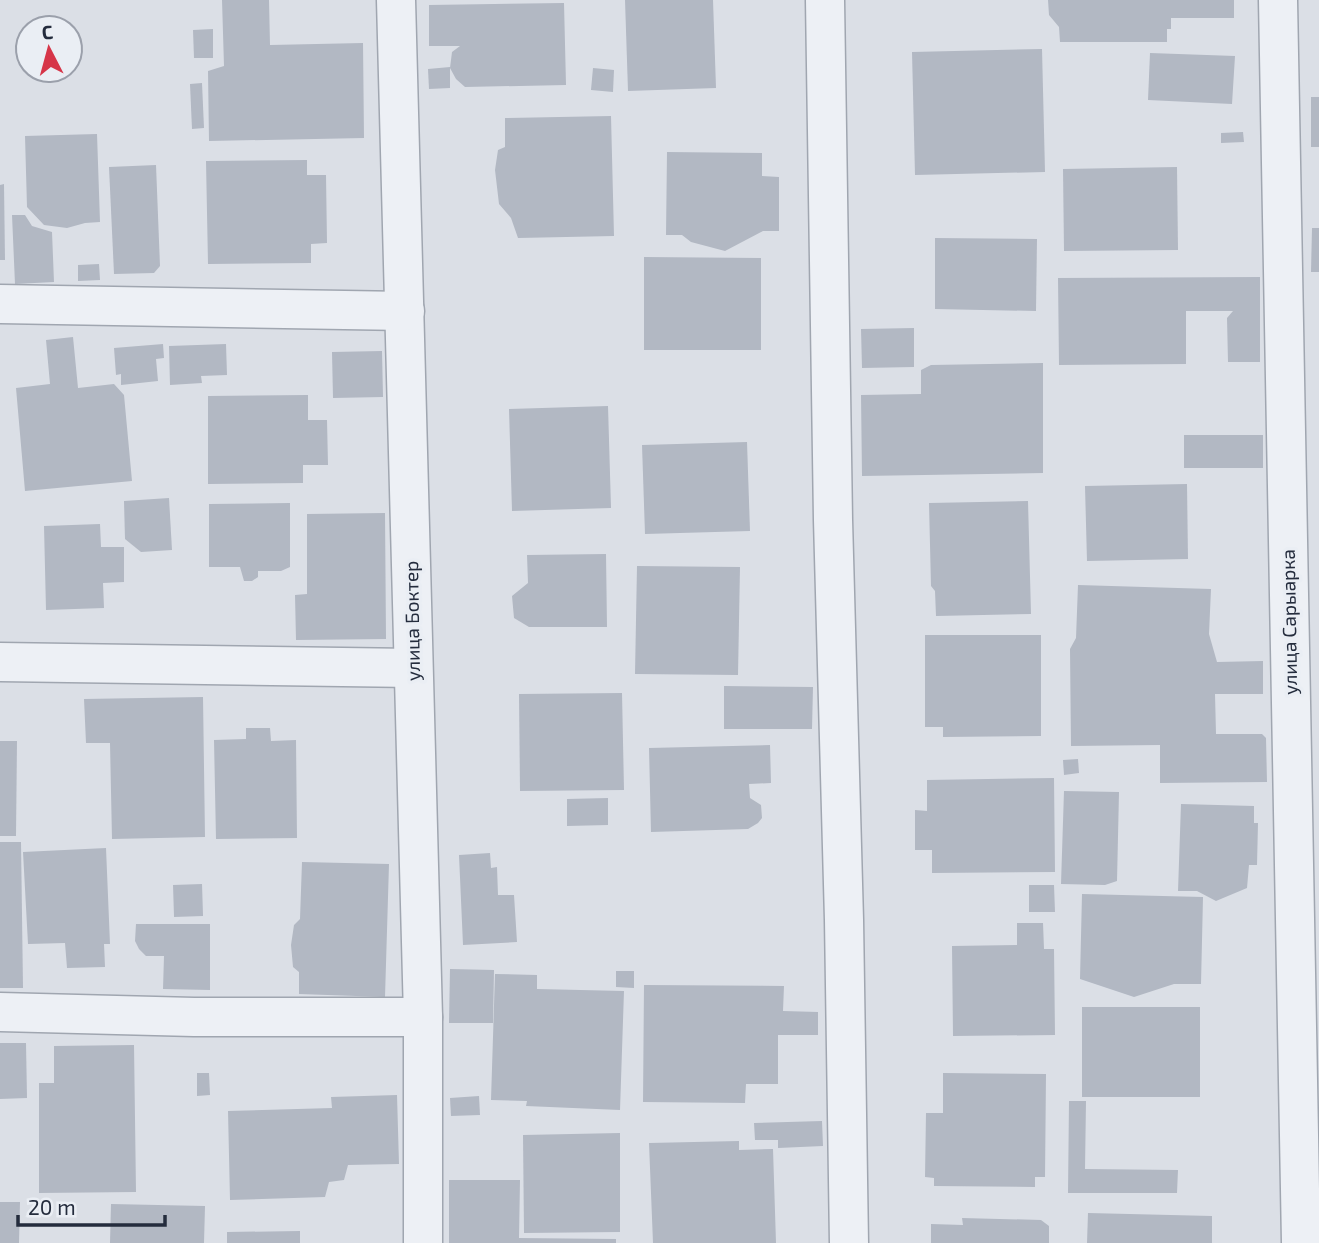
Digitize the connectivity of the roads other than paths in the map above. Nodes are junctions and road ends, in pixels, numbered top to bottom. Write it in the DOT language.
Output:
graph roads {
  1 [pos="396,0"];
  2 [pos="825,0"];
  3 [pos="1278,0"];
  4 [pos="0,304"];
  5 [pos="405,311"];
  6 [pos="0,662"];
  7 [pos="413,668"];
  8 [pos="1307,997"];
  9 [pos="0,1012"];
  10 [pos="423,1017"];
  11 [pos="423,1243"];
  12 [pos="849,1243"];
  13 [pos="1301,1243"];
  1 -- 5 [label="street, улица Боктер"];
  2 -- 12 [label="street"];
  3 -- 8 [label="street, улица Сарыарка"];
  4 -- 5 [label="street"];
  5 -- 7 [label="street, улица Боктер"];
  6 -- 7 [label="street"];
  7 -- 10 [label="street, улица Боктер"];
  8 -- 13 [label="street, улица Сарыарка"];
  9 -- 10 [label="street"];
  10 -- 11 [label="street, улица Боктер"];
}
